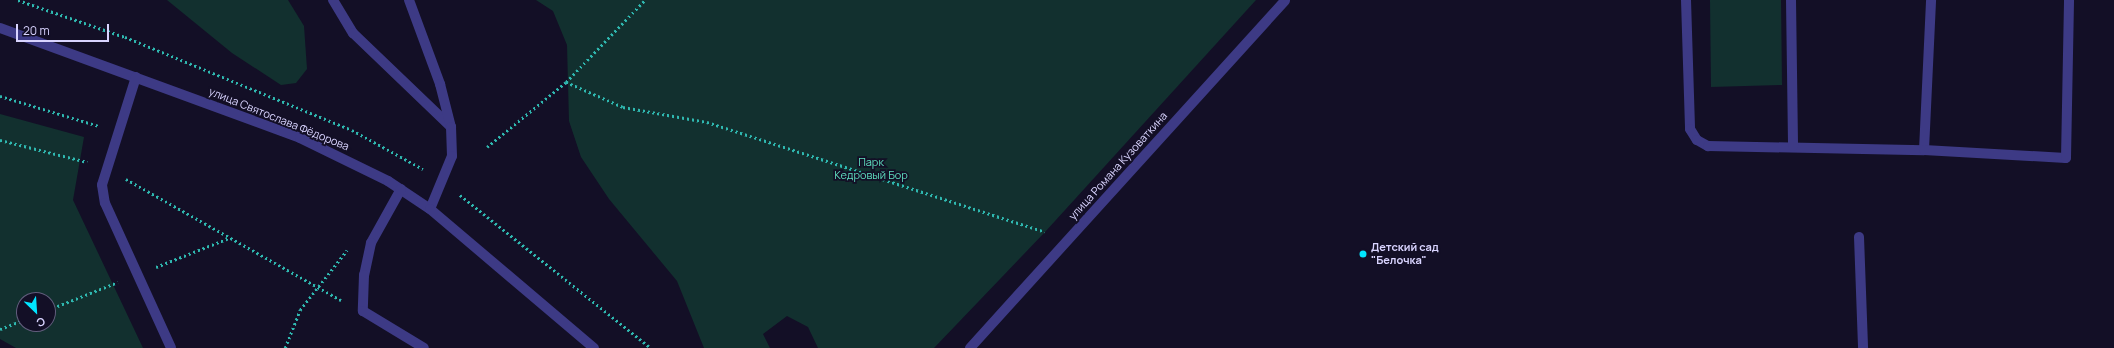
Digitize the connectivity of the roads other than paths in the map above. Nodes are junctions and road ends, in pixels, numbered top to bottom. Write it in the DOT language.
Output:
graph roads {
  1 [pos="333,0"];
  2 [pos="409,0"];
  3 [pos="1284,0"];
  4 [pos="1686,0"];
  5 [pos="1791,0"];
  6 [pos="1931,0"];
  7 [pos="2069,0"];
  8 [pos="0,28"];
  9 [pos="136,77"];
  10 [pos="451,127"];
  11 [pos="1793,146"];
  12 [pos="1924,150"];
  13 [pos="401,189"];
  14 [pos="430,209"];
  15 [pos="1859,237"];
  16 [pos="171,348"];
  17 [pos="424,348"];
  18 [pos="594,348"];
  19 [pos="970,348"];
  20 [pos="1863,348"];
  1 -- 10 [label="street"];
  2 -- 10 [label="street"];
  3 -- 19 [label="street, улица Романа Кузоваткина"];
  4 -- 11 [label="street"];
  5 -- 11 [label="street"];
  6 -- 12 [label="street"];
  7 -- 12 [label="street"];
  8 -- 9 [label="street, улица Святослава Фёдорова"];
  9 -- 13 [label="street, улица Святослава Фёдорова"];
  9 -- 16 [label="street"];
  10 -- 14 [label="street"];
  11 -- 12 [label="street"];
  13 -- 14 [label="street, улица Святослава Фёдорова"];
  13 -- 17 [label="street"];
  14 -- 18 [label="street, улица Святослава Фёдорова"];
  15 -- 20 [label="street"];
}
